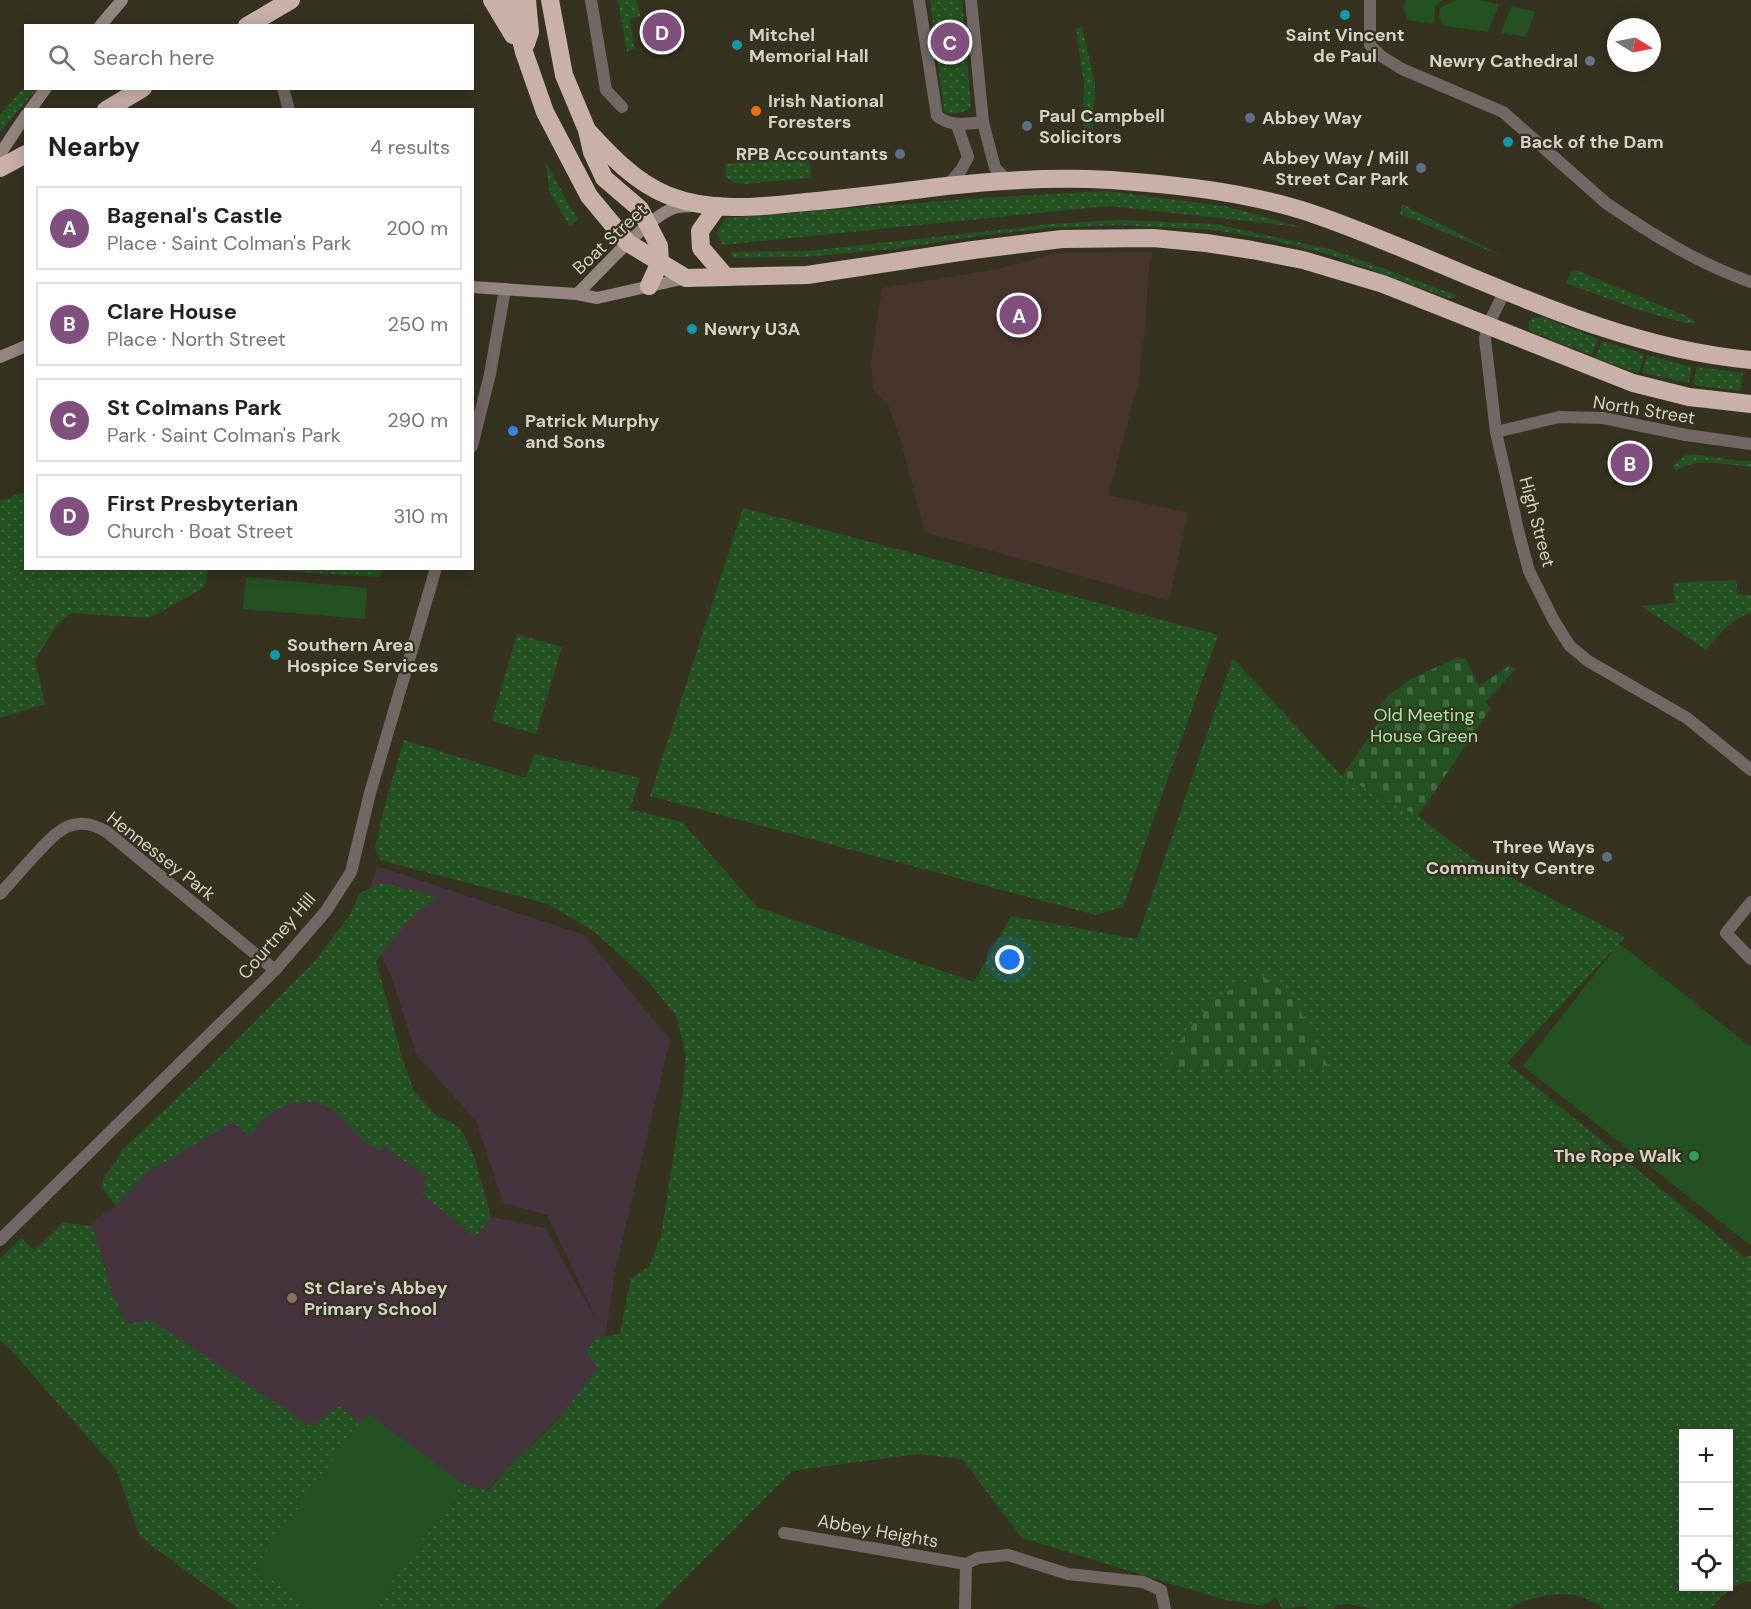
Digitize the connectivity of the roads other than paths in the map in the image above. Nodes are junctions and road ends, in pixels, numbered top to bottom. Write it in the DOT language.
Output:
graph roads {
  1 [pos="122,0"];
  2 [pos="291,0"];
  3 [pos="492,0"];
  4 [pos="511,0"];
  5 [pos="528,0"];
  6 [pos="550,0"];
  7 [pos="591,0"];
  8 [pos="919,0"];
  9 [pos="971,0"];
  10 [pos="1370,0"];
  11 [pos="266,20"];
  12 [pos="102,24"];
  13 [pos="524,51"];
  14 [pos="45,90"];
  15 [pos="140,90"];
  16 [pos="284,90"];
  17 [pos="622,107"];
  18 [pos="31,108"];
  19 [pos="109,108"];
  20 [pos="288,108"];
  21 [pos="24,118"];
  22 [pos="983,122"];
  23 [pos="957,125"];
  24 [pos="587,130"];
  25 [pos="0,154"];
  26 [pos="24,155"];
  27 [pos="0,168"];
  28 [pos="1007,180"];
  29 [pos="947,186"];
  30 [pos="699,205"];
  31 [pos="718,206"];
  32 [pos="649,225"];
  33 [pos="628,243"];
  34 [pos="660,262"];
  35 [pos="726,277"];
  36 [pos="686,278"];
  37 [pos="1751,282"];
  38 [pos="650,286"];
  39 [pos="474,287"];
  40 [pos="505,290"];
  41 [pos="1505,291"];
  42 [pos="578,294"];
  43 [pos="1487,327"];
  44 [pos="24,347"];
  45 [pos="0,357"];
  46 [pos="1751,360"];
  47 [pos="1748,404"];
  48 [pos="1496,432"];
  49 [pos="474,438"];
  50 [pos="1751,444"];
  51 [pos="435,570"];
  52 [pos="1750,767"];
  53 [pos="0,894"];
  54 [pos="1751,902"];
  55 [pos="1751,958"];
  56 [pos="275,970"];
  57 [pos="0,1240"];
  58 [pos="784,1533"];
  59 [pos="966,1564"];
  60 [pos="965,1609"];
  61 [pos="1165,1609"];
  1 -- 12 [label="street"];
  2 -- 11 [label="highway"];
  3 -- 13 [label="highway"];
  4 -- 13 [label="highway"];
  5 -- 13 [label="highway"];
  6 -- 24 [label="highway"];
  7 -- 17 [label="street"];
  8 -- 23 [label="street"];
  9 -- 22 [label="street"];
  10 -- 37 [label="street"];
  13 -- 33 [label="highway"];
  14 -- 18 [label="street"];
  15 -- 19 [label="highway"];
  16 -- 20 [label="street"];
  21 -- 25 [label="street"];
  22 -- 23 [label="street"];
  22 -- 28 [label="street"];
  23 -- 29 [label="street"];
  24 -- 30 [label="highway"];
  24 -- 32 [label="highway"];
  26 -- 27 [label="highway"];
  28 -- 29 [label="highway"];
  28 -- 41 [label="highway"];
  29 -- 31 [label="highway"];
  30 -- 31 [label="highway"];
  30 -- 32 [label="street, Boat Street"];
  31 -- 35 [label="highway"];
  32 -- 33 [label="street, Boat Street"];
  32 -- 34 [label="highway"];
  33 -- 34 [label="highway"];
  33 -- 42 [label="street, Boat Street"];
  34 -- 36 [label="highway"];
  34 -- 38 [label="highway"];
  35 -- 36 [label="highway"];
  35 -- 43 [label="highway"];
  36 -- 38 [label="street"];
  38 -- 42 [label="street"];
  39 -- 40 [label="street, Boat Street"];
  40 -- 42 [label="street, Boat Street"];
  40 -- 49 [label="street"];
  41 -- 43 [label="street, High Street"];
  41 -- 46 [label="highway"];
  43 -- 47 [label="highway"];
  43 -- 48 [label="street, High Street"];
  44 -- 45 [label="street"];
  48 -- 50 [label="street, North Street"];
  48 -- 52 [label="street, High Street"];
  51 -- 56 [label="street, Courtney Hill"];
  53 -- 56 [label="street, Hennessey Park"];
  54 -- 55 [label="street"];
  56 -- 57 [label="street, Courtney Hill"];
  58 -- 59 [label="street, Abbey Heights"];
  59 -- 60 [label="street"];
  59 -- 61 [label="street, Abbey Heights"];
}
